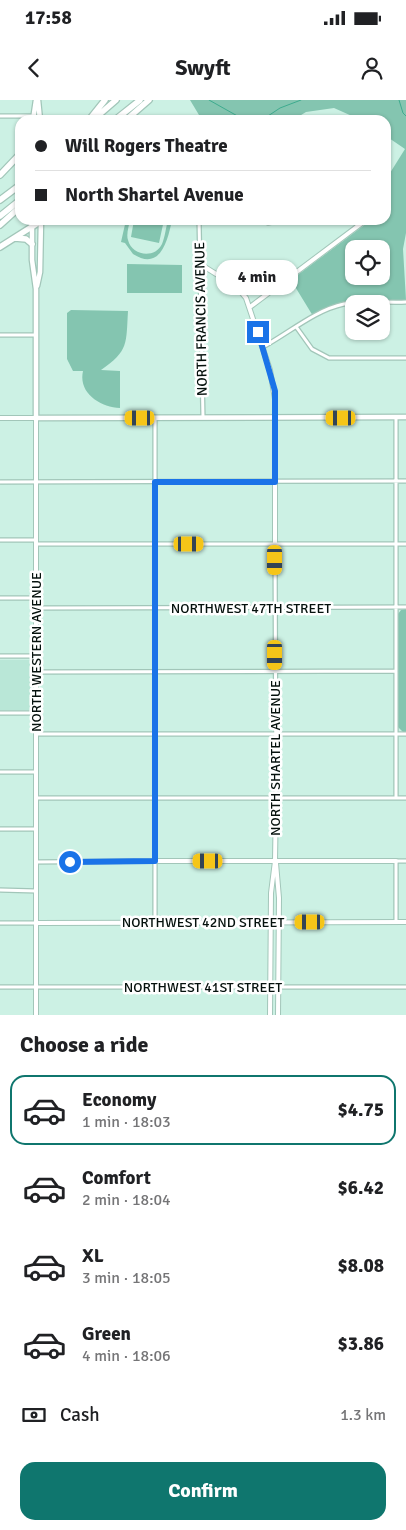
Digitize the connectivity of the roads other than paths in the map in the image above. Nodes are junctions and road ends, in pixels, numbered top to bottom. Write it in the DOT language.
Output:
graph roads {
  1 [pos="37,100"];
  2 [pos="105,100"];
  3 [pos="116,100"];
  4 [pos="140,100"];
  5 [pos="149,100"];
  6 [pos="34,115"];
  7 [pos="39,115"];
  8 [pos="92,115"];
  9 [pos="99,115"];
  10 [pos="121,115"];
  11 [pos="132,115"];
  12 [pos="0,116"];
  13 [pos="15,117"];
  14 [pos="15,159"];
  15 [pos="0,174"];
  16 [pos="15,189"];
  17 [pos="0,201"];
  18 [pos="15,204"];
  19 [pos="15,212"];
  20 [pos="0,216"];
  21 [pos="0,225"];
  22 [pos="35,225"];
  23 [pos="41,225"];
  24 [pos="199,225"];
  25 [pos="358,226"];
  26 [pos="32,227"];
  27 [pos="13,238"];
  28 [pos="32,244"];
  29 [pos="0,247"];
  30 [pos="200,264"];
  31 [pos="36,289"];
  32 [pos="406,302"];
  33 [pos="250,307"];
  34 [pos="297,328"];
  35 [pos="0,335"];
  36 [pos="36,335"];
  37 [pos="263,347"];
  38 [pos="406,358"];
  39 [pos="406,417"];
  40 [pos="0,418"];
  41 [pos="36,418"];
  42 [pos="155,418"];
  43 [pos="203,418"];
  44 [pos="275,418"];
  45 [pos="396,418"];
  46 [pos="396,481"];
  47 [pos="406,481"];
  48 [pos="0,482"];
  49 [pos="36,482"];
  50 [pos="155,482"];
  51 [pos="275,482"];
  52 [pos="0,540"];
  53 [pos="36,542"];
  54 [pos="155,544"];
  55 [pos="275,544"];
  56 [pos="396,544"];
  57 [pos="406,544"];
  58 [pos="0,598"];
  59 [pos="36,598"];
  60 [pos="275,607"];
  61 [pos="396,607"];
  62 [pos="406,607"];
  63 [pos="36,608"];
  64 [pos="155,608"];
  65 [pos="0,656"];
  66 [pos="36,656"];
  67 [pos="155,671"];
  68 [pos="275,671"];
  69 [pos="396,671"];
  70 [pos="36,672"];
  71 [pos="0,713"];
  72 [pos="36,713"];
  73 [pos="36,734"];
  74 [pos="155,734"];
  75 [pos="275,734"];
  76 [pos="396,734"];
  77 [pos="406,734"];
  78 [pos="0,772"];
  79 [pos="36,772"];
  80 [pos="36,798"];
  81 [pos="154,798"];
  82 [pos="396,798"];
  83 [pos="406,798"];
  84 [pos="276,799"];
  85 [pos="0,829"];
  86 [pos="36,829"];
  87 [pos="155,861"];
  88 [pos="275,861"];
  89 [pos="36,862"];
  90 [pos="396,862"];
  91 [pos="406,862"];
  92 [pos="0,890"];
  93 [pos="36,891"];
  94 [pos="0,922"];
  95 [pos="36,922"];
  96 [pos="155,922"];
  97 [pos="271,922"];
  98 [pos="279,922"];
  99 [pos="396,922"];
  100 [pos="406,922"];
  101 [pos="0,987"];
  102 [pos="36,987"];
  103 [pos="270,987"];
  104 [pos="278,987"];
  105 [pos="406,987"];
  106 [pos="36,1015"];
  107 [pos="270,1015"];
  108 [pos="278,1015"];
  1 -- 6 [label="main road"];
  1 -- 7 [label="main road"];
  2 -- 8 [label="highway"];
  3 -- 9 [label="highway"];
  4 -- 10 [label="highway"];
  5 -- 11 [label="highway"];
  12 -- 13 [label="street"];
  14 -- 15 [label="highway"];
  16 -- 17 [label="highway"];
  18 -- 20 [label="highway"];
  19 -- 21 [label="highway"];
  22 -- 26 [label="highway"];
  23 -- 31 [label="main road, NORTH WESTERN AVENUE"];
  24 -- 30 [label="street, NORTH FRANCIS AVENUE"];
  25 -- 33 [label="street"];
  26 -- 27 [label="highway"];
  26 -- 28 [label="main road, NORTH WESTERN AVENUE"];
  27 -- 28 [label="highway"];
  27 -- 29 [label="highway"];
  28 -- 31 [label="main road, NORTH WESTERN AVENUE"];
  30 -- 33 [label="street, NORTH SHARTEL AVENUE"];
  30 -- 43 [label="street, NORTH FRANCIS AVENUE"];
  31 -- 36 [label="main road, NORTH WESTERN AVENUE"];
  32 -- 34 [label="street"];
  33 -- 37 [label="street, NORTH SHARTEL AVENUE"];
  34 -- 37 [label="street"];
  34 -- 38 [label="street"];
  35 -- 36 [label="street"];
  36 -- 41 [label="main road, NORTH WESTERN AVENUE"];
  37 -- 44 [label="street, NORTH SHARTEL AVENUE"];
  39 -- 45 [label="main road"];
  40 -- 41 [label="street"];
  41 -- 42 [label="main road"];
  41 -- 49 [label="street, NORTH WESTERN AVENUE"];
  42 -- 43 [label="main road"];
  42 -- 50 [label="street"];
  43 -- 44 [label="main road"];
  44 -- 45 [label="main road"];
  44 -- 51 [label="street, NORTH SHARTEL AVENUE"];
  45 -- 46 [label="street"];
  46 -- 47 [label="street"];
  46 -- 51 [label="street"];
  46 -- 56 [label="street"];
  48 -- 49 [label="street"];
  49 -- 50 [label="street"];
  49 -- 53 [label="street, NORTH WESTERN AVENUE"];
  50 -- 51 [label="street"];
  50 -- 54 [label="street"];
  51 -- 55 [label="street, NORTH SHARTEL AVENUE"];
  52 -- 53 [label="street"];
  53 -- 54 [label="street"];
  53 -- 59 [label="street, NORTH WESTERN AVENUE"];
  54 -- 55 [label="street"];
  54 -- 64 [label="street"];
  55 -- 56 [label="street"];
  55 -- 60 [label="street, NORTH SHARTEL AVENUE"];
  56 -- 57 [label="street"];
  56 -- 61 [label="street"];
  58 -- 59 [label="street"];
  59 -- 63 [label="street, NORTH WESTERN AVENUE"];
  60 -- 61 [label="street, NORTHWEST 47TH STREET"];
  60 -- 64 [label="street, NORTHWEST 47TH STREET"];
  60 -- 68 [label="street, NORTH SHARTEL AVENUE"];
  61 -- 62 [label="street, NORTHWEST 47TH STREET"];
  61 -- 69 [label="street"];
  63 -- 64 [label="street, NORTHWEST 47TH STREET"];
  63 -- 66 [label="street, NORTH WESTERN AVENUE"];
  64 -- 67 [label="street"];
  65 -- 66 [label="street"];
  66 -- 70 [label="street, NORTH WESTERN AVENUE"];
  67 -- 68 [label="street"];
  67 -- 70 [label="street"];
  67 -- 74 [label="street"];
  68 -- 69 [label="street"];
  68 -- 75 [label="street, NORTH SHARTEL AVENUE"];
  69 -- 76 [label="street"];
  70 -- 72 [label="street, NORTH WESTERN AVENUE"];
  71 -- 72 [label="street"];
  72 -- 73 [label="street, NORTH WESTERN AVENUE"];
  73 -- 74 [label="street"];
  73 -- 79 [label="street, NORTH WESTERN AVENUE"];
  74 -- 75 [label="street"];
  74 -- 81 [label="street"];
  75 -- 76 [label="street"];
  75 -- 84 [label="street, NORTH SHARTEL AVENUE"];
  76 -- 77 [label="street"];
  76 -- 82 [label="street"];
  78 -- 79 [label="street"];
  79 -- 80 [label="street, NORTH WESTERN AVENUE"];
  80 -- 81 [label="street"];
  80 -- 86 [label="street, NORTH WESTERN AVENUE"];
  81 -- 84 [label="street"];
  81 -- 87 [label="street"];
  82 -- 83 [label="street"];
  82 -- 84 [label="street"];
  84 -- 88 [label="street, NORTH SHARTEL AVENUE"];
  85 -- 86 [label="street"];
  86 -- 89 [label="street, NORTH WESTERN AVENUE"];
  87 -- 88 [label="street"];
  87 -- 89 [label="street"];
  87 -- 96 [label="street"];
  88 -- 90 [label="street"];
  88 -- 97 [label="street, NORTH SHARTEL AVENUE"];
  88 -- 98 [label="street, NORTH SHARTEL AVENUE"];
  89 -- 93 [label="street, NORTH WESTERN AVENUE"];
  90 -- 91 [label="street"];
  90 -- 99 [label="street"];
  92 -- 93 [label="street"];
  93 -- 95 [label="street, NORTH WESTERN AVENUE"];
  94 -- 95 [label="street, NORTHWEST 42ND STREET"];
  95 -- 96 [label="street, NORTHWEST 42ND STREET"];
  95 -- 102 [label="street, NORTH WESTERN AVENUE"];
  96 -- 97 [label="street, NORTHWEST 42ND STREET"];
  97 -- 98 [label="street, NORTHWEST 42ND STREET"];
  97 -- 103 [label="street, NORTH SHARTEL AVENUE"];
  98 -- 99 [label="street, NORTHWEST 42ND STREET"];
  98 -- 104 [label="street, NORTH SHARTEL AVENUE"];
  99 -- 100 [label="street, NORTHWEST 42ND STREET"];
  101 -- 102 [label="street, NORTHWEST 41ST STREET"];
  102 -- 103 [label="street, NORTHWEST 41ST STREET"];
  102 -- 106 [label="street, NORTH WESTERN AVENUE"];
  103 -- 104 [label="street, NORTHWEST 41ST STREET"];
  103 -- 107 [label="street, NORTH SHARTEL AVENUE"];
  104 -- 105 [label="street, NORTHWEST 41ST STREET"];
  104 -- 108 [label="street, NORTH SHARTEL AVENUE"];
}
